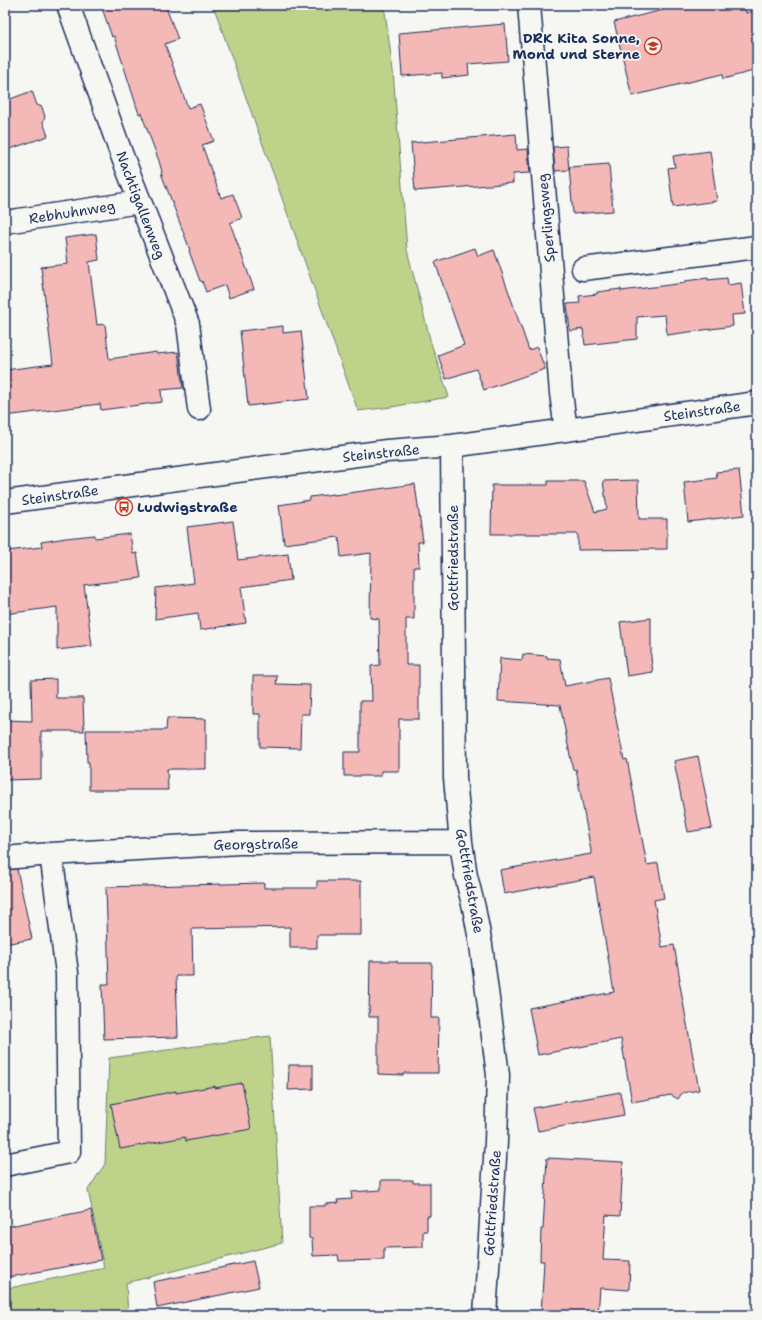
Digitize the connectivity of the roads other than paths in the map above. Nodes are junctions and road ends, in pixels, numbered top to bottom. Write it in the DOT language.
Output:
graph roads {
  1 [pos="68,5"];
  2 [pos="529,5"];
  3 [pos="140,202"];
  4 [pos="5,222"];
  5 [pos="757,247"];
  6 [pos="583,269"];
  7 [pos="757,403"];
  8 [pos="199,409"];
  9 [pos="566,430"];
  10 [pos="452,446"];
  11 [pos="5,502"];
  12 [pos="461,842"];
  13 [pos="51,854"];
  14 [pos="5,858"];
  15 [pos="5,1166"];
  16 [pos="485,1315"];
  1 -- 3 [label="street, Nachtigallenweg"];
  2 -- 9 [label="street, Sperlingsweg"];
  3 -- 4 [label="street, Rebhuhnweg"];
  3 -- 8 [label="street, Nachtigallenweg"];
  5 -- 6 [label="street"];
  7 -- 9 [label="street, Steinstraße"];
  9 -- 10 [label="street, Steinstraße"];
  10 -- 11 [label="street, Steinstraße"];
  10 -- 12 [label="street, Gottfriedstraße"];
  12 -- 13 [label="street, Georgstraße"];
  12 -- 16 [label="street, Gottfriedstraße"];
  13 -- 14 [label="street, Georgstraße"];
  13 -- 15 [label="street"];
}
